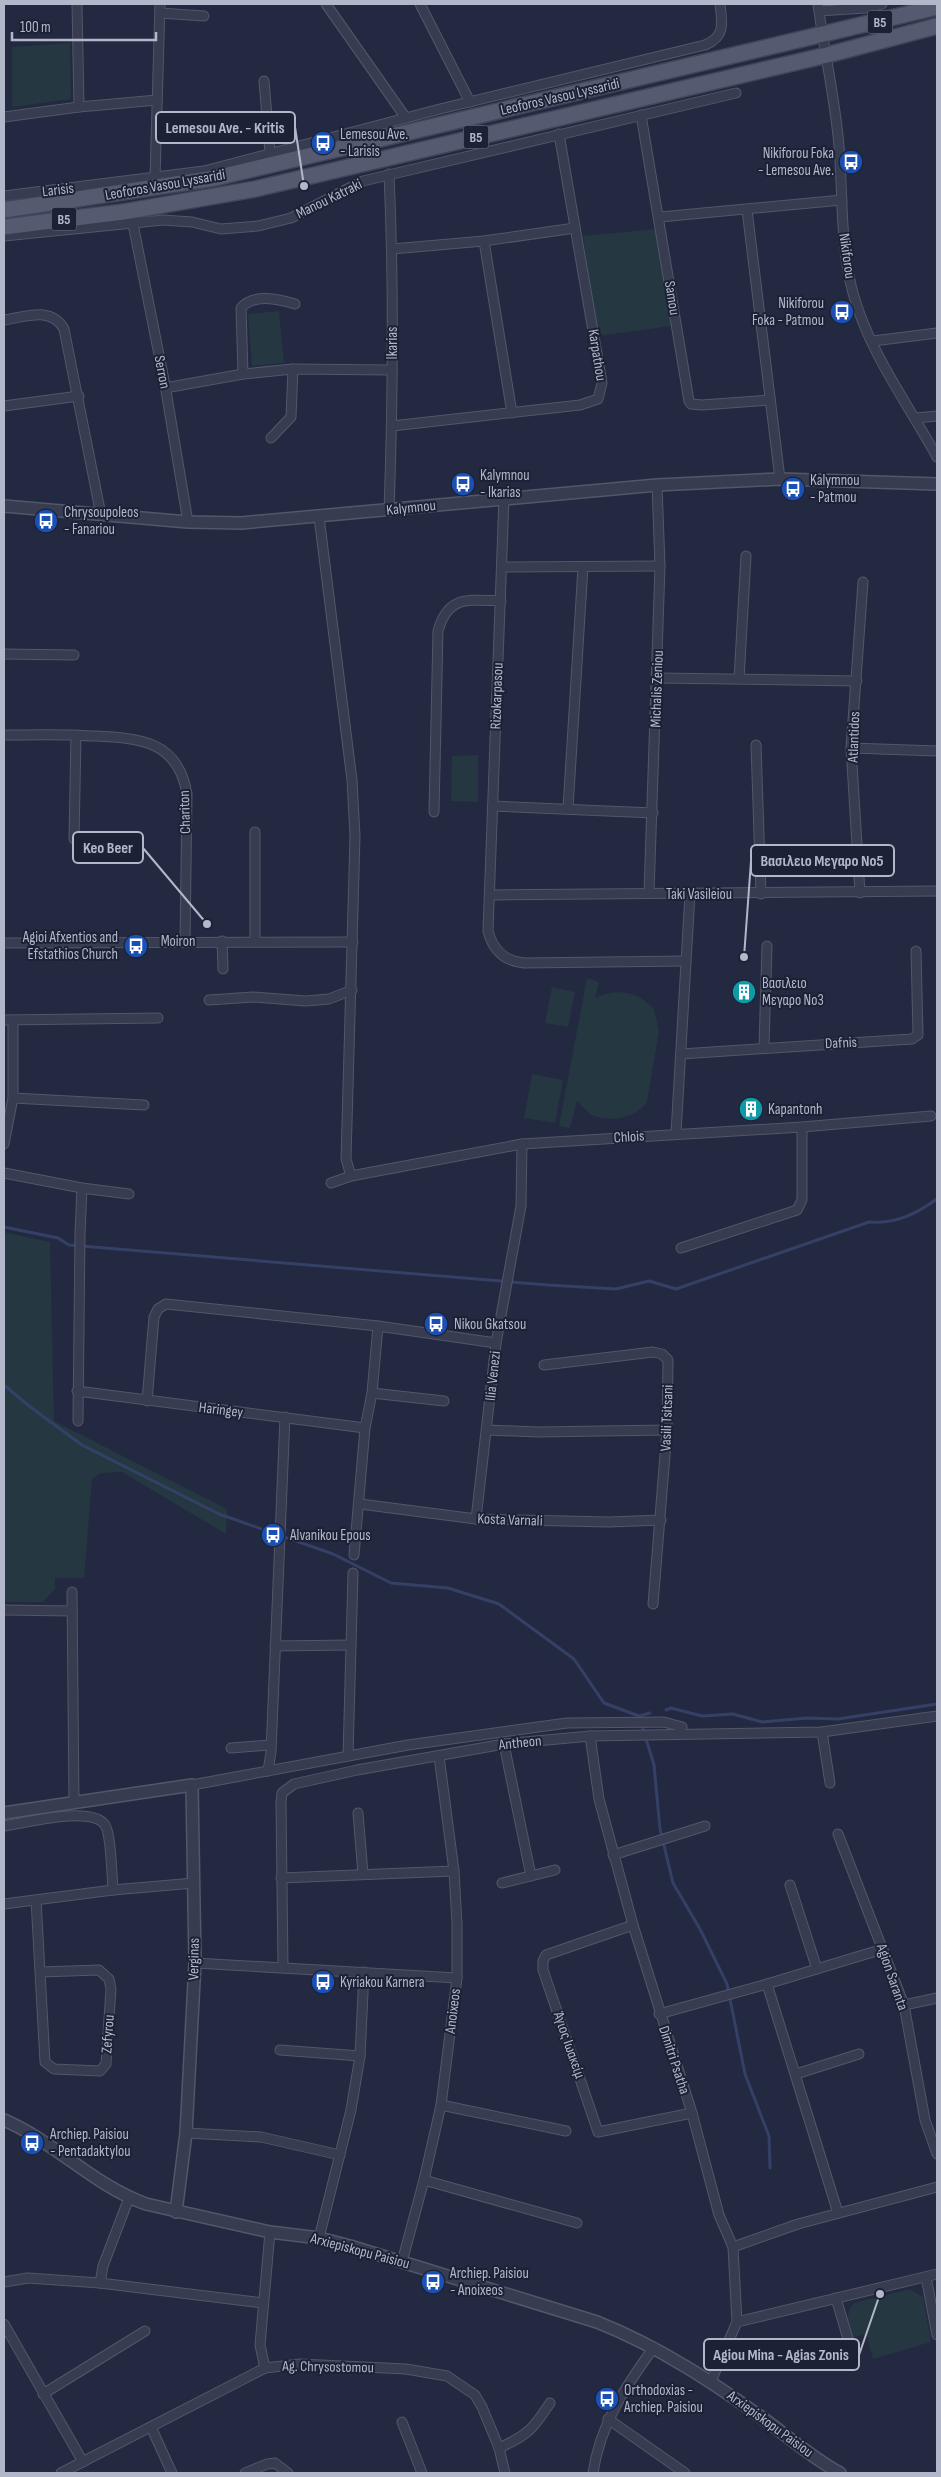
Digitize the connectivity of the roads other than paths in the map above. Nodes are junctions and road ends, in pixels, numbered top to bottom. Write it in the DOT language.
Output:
graph roads {
  1 [pos="77,4"];
  2 [pos="326,4"];
  3 [pos="420,4"];
  4 [pos="720,4"];
  5 [pos="882,4"];
  6 [pos="818,7"];
  7 [pos="937,7"];
  8 [pos="160,9"];
  9 [pos="204,16"];
  10 [pos="937,26"];
  11 [pos="822,35"];
  12 [pos="827,55"];
  13 [pos="264,81"];
  14 [pos="736,93"];
  15 [pos="158,100"];
  16 [pos="470,102"];
  17 [pos="79,107"];
  18 [pos="641,115"];
  19 [pos="4,117"];
  20 [pos="406,118"];
  21 [pos="559,134"];
  22 [pos="270,153"];
  23 [pos="389,174"];
  24 [pos="155,178"];
  25 [pos="4,196"];
  26 [pos="842,200"];
  27 [pos="4,210"];
  28 [pos="747,210"];
  29 [pos="660,217"];
  30 [pos="133,224"];
  31 [pos="4,227"];
  32 [pos="575,228"];
  33 [pos="4,236"];
  34 [pos="484,241"];
  35 [pos="392,249"];
  36 [pos="295,304"];
  37 [pos="4,320"];
  38 [pos="937,333"];
  39 [pos="873,340"];
  40 [pos="293,369"];
  41 [pos="392,370"];
  42 [pos="243,374"];
  43 [pos="165,388"];
  44 [pos="79,396"];
  45 [pos="770,400"];
  46 [pos="4,406"];
  47 [pos="512,413"];
  48 [pos="937,416"];
  49 [pos="916,418"];
  50 [pos="392,426"];
  51 [pos="271,438"];
  52 [pos="937,457"];
  53 [pos="780,479"];
  54 [pos="937,484"];
  55 [pos="657,485"];
  56 [pos="504,498"];
  57 [pos="4,506"];
  58 [pos="389,511"];
  59 [pos="101,515"];
  60 [pos="320,517"];
  61 [pos="188,522"];
  62 [pos="746,556"];
  63 [pos="660,566"];
  64 [pos="502,567"];
  65 [pos="583,567"];
  66 [pos="863,582"];
  67 [pos="501,601"];
  68 [pos="4,654"];
  69 [pos="74,655"];
  70 [pos="658,678"];
  71 [pos="739,679"];
  72 [pos="857,681"];
  73 [pos="4,735"];
  74 [pos="76,735"];
  75 [pos="756,745"];
  76 [pos="851,748"];
  77 [pos="937,751"];
  78 [pos="493,806"];
  79 [pos="568,808"];
  80 [pos="434,812"];
  81 [pos="652,813"];
  82 [pos="255,832"];
  83 [pos="74,839"];
  84 [pos="937,891"];
  85 [pos="649,893"];
  86 [pos="860,893"];
  87 [pos="690,894"];
  88 [pos="761,894"];
  89 [pos="491,895"];
  90 [pos="185,941"];
  91 [pos="222,941"];
  92 [pos="255,942"];
  93 [pos="353,942"];
  94 [pos="4,943"];
  95 [pos="767,946"];
  96 [pos="916,951"];
  97 [pos="686,961"];
  98 [pos="223,969"];
  99 [pos="352,990"];
  100 [pos="209,1000"];
  101 [pos="158,1018"];
  102 [pos="8,1020"];
  103 [pos="764,1047"];
  104 [pos="681,1054"];
  105 [pos="13,1098"];
  106 [pos="144,1105"];
  107 [pos="931,1116"];
  108 [pos="802,1127"];
  109 [pos="676,1133"];
  110 [pos="4,1144"];
  111 [pos="522,1144"];
  112 [pos="4,1173"];
  113 [pos="351,1176"];
  114 [pos="331,1183"];
  115 [pos="82,1188"];
  116 [pos="129,1194"];
  117 [pos="681,1248"];
  118 [pos="378,1326"];
  119 [pos="496,1343"];
  120 [pos="544,1365"];
  121 [pos="77,1391"];
  122 [pos="372,1393"];
  123 [pos="444,1400"];
  124 [pos="147,1401"];
  125 [pos="285,1418"];
  126 [pos="78,1421"];
  127 [pos="365,1428"];
  128 [pos="486,1430"];
  129 [pos="667,1430"];
  130 [pos="360,1504"];
  131 [pos="476,1519"];
  132 [pos="661,1520"];
  133 [pos="354,1555"];
  134 [pos="353,1573"];
  135 [pos="72,1592"];
  136 [pos="652,1604"];
  137 [pos="4,1610"];
  138 [pos="72,1611"];
  139 [pos="351,1645"];
  140 [pos="275,1646"];
  141 [pos="937,1716"];
  142 [pos="682,1728"];
  143 [pos="822,1732"];
  144 [pos="590,1736"];
  145 [pos="504,1744"];
  146 [pos="270,1745"];
  147 [pos="230,1748"];
  148 [pos="348,1756"];
  149 [pos="439,1756"];
  150 [pos="268,1772"];
  151 [pos="830,1783"];
  152 [pos="192,1785"];
  153 [pos="74,1802"];
  154 [pos="4,1813"];
  155 [pos="358,1813"];
  156 [pos="4,1826"];
  157 [pos="705,1826"];
  158 [pos="838,1834"];
  159 [pos="613,1855"];
  160 [pos="555,1870"];
  161 [pos="454,1871"];
  162 [pos="363,1874"];
  163 [pos="532,1876"];
  164 [pos="281,1878"];
  165 [pos="194,1883"];
  166 [pos="502,1883"];
  167 [pos="790,1885"];
  168 [pos="113,1890"];
  169 [pos="36,1900"];
  170 [pos="4,1904"];
  171 [pos="633,1926"];
  172 [pos="883,1949"];
  173 [pos="195,1963"];
  174 [pos="283,1967"];
  175 [pos="817,1969"];
  176 [pos="42,1972"];
  177 [pos="364,1972"];
  178 [pos="457,1978"];
  179 [pos="768,1984"];
  180 [pos="937,1998"];
  181 [pos="904,2005"];
  182 [pos="659,2014"];
  183 [pos="280,2050"];
  184 [pos="859,2054"];
  185 [pos="360,2056"];
  186 [pos="796,2074"];
  187 [pos="441,2105"];
  188 [pos="692,2113"];
  189 [pos="4,2120"];
  190 [pos="566,2131"];
  191 [pos="186,2133"];
  192 [pos="340,2154"];
  193 [pos="937,2154"];
  194 [pos="424,2180"];
  195 [pos="937,2187"];
  196 [pos="129,2198"];
  197 [pos="176,2212"];
  198 [pos="838,2213"];
  199 [pos="577,2224"];
  200 [pos="270,2232"];
  201 [pos="319,2238"];
  202 [pos="733,2247"];
  203 [pos="402,2262"];
  204 [pos="937,2274"];
  205 [pos="926,2277"];
  206 [pos="4,2282"];
  207 [pos="100,2283"];
  208 [pos="836,2298"];
  209 [pos="263,2303"];
  210 [pos="737,2322"];
  211 [pos="4,2324"];
  212 [pos="145,2331"];
  213 [pos="937,2335"];
  214 [pos="654,2347"];
  215 [pos="853,2356"];
  216 [pos="265,2368"];
  217 [pos="711,2381"];
  218 [pos="43,2394"];
  219 [pos="550,2403"];
  220 [pos="608,2419"];
  221 [pos="402,2422"];
  222 [pos="151,2427"];
  223 [pos="499,2448"];
  224 [pos="83,2462"];
  225 [pos="61,2473"];
  226 [pos="172,2473"];
  227 [pos="245,2473"];
  228 [pos="288,2473"];
  229 [pos="422,2473"];
  230 [pos="505,2473"];
  231 [pos="593,2473"];
  232 [pos="685,2473"];
  233 [pos="840,2473"];
  1 -- 17 [label="street"];
  2 -- 20 [label="street"];
  3 -- 16 [label="street"];
  4 -- 16 [label="street, Larisis"];
  5 -- 6 [label="street"];
  6 -- 11 [label="street, Nikiforou"];
  7 -- 11 [label="main road, Leoforos Vasou Lyssaridi / B5"];
  8 -- 9 [label="street"];
  8 -- 15 [label="street"];
  10 -- 12 [label="main road, Leoforos Vasou Lyssaridi / B5"];
  11 -- 12 [label="street, Nikiforou"];
  11 -- 27 [label="main road, Leoforos Vasou Lyssaridi / B5"];
  12 -- 26 [label="street, Nikiforou"];
  12 -- 31 [label="main road, Leoforos Vasou Lyssaridi / B5"];
  13 -- 22 [label="street"];
  14 -- 18 [label="street, Manou Katraki"];
  15 -- 17 [label="street"];
  15 -- 24 [label="street"];
  16 -- 20 [label="street, Larisis"];
  17 -- 19 [label="street"];
  18 -- 21 [label="street, Manou Katraki"];
  18 -- 29 [label="street, Samou"];
  20 -- 22 [label="street, Larisis"];
  21 -- 23 [label="street, Manou Katraki"];
  21 -- 32 [label="street, Karpathou"];
  22 -- 24 [label="street, Larisis"];
  23 -- 30 [label="street, Manou Katraki"];
  23 -- 35 [label="street, Ikarias"];
  24 -- 25 [label="street, Larisis"];
  26 -- 28 [label="street"];
  26 -- 39 [label="street, Nikiforou"];
  28 -- 29 [label="street"];
  28 -- 45 [label="street"];
  29 -- 45 [label="street, Samou"];
  30 -- 33 [label="street, Manou Katraki"];
  30 -- 43 [label="street, Serron"];
  32 -- 34 [label="street"];
  32 -- 47 [label="street, Karpathou"];
  34 -- 35 [label="street"];
  34 -- 47 [label="street"];
  35 -- 41 [label="street, Ikarias"];
  36 -- 42 [label="street"];
  37 -- 44 [label="street"];
  38 -- 39 [label="street"];
  39 -- 49 [label="street, Nikiforou"];
  40 -- 41 [label="street"];
  40 -- 42 [label="street"];
  40 -- 51 [label="street"];
  41 -- 50 [label="street, Ikarias"];
  42 -- 43 [label="street"];
  43 -- 61 [label="street, Serron"];
  44 -- 46 [label="street"];
  44 -- 59 [label="street"];
  45 -- 53 [label="street"];
  47 -- 50 [label="street, Karpathou"];
  48 -- 49 [label="street"];
  49 -- 52 [label="street, Nikiforou"];
  50 -- 58 [label="street, Ikarias"];
  53 -- 54 [label="street, Kalymnou"];
  53 -- 55 [label="street, Kalymnou"];
  55 -- 56 [label="street, Kalymnou"];
  55 -- 63 [label="street, Michalis Zeniou"];
  56 -- 58 [label="street, Kalymnou"];
  56 -- 64 [label="street, Rizokarpasou"];
  57 -- 59 [label="street, Kalymnou"];
  58 -- 60 [label="street, Kalymnou"];
  59 -- 61 [label="street, Kalymnou"];
  60 -- 61 [label="street, Kalymnou"];
  60 -- 93 [label="street"];
  62 -- 71 [label="street"];
  63 -- 65 [label="street"];
  63 -- 70 [label="street, Michalis Zeniou"];
  64 -- 65 [label="street"];
  64 -- 67 [label="street, Rizokarpasou"];
  65 -- 79 [label="street"];
  66 -- 72 [label="street, Atlantidos"];
  67 -- 78 [label="street, Rizokarpasou"];
  67 -- 80 [label="street"];
  68 -- 69 [label="street"];
  70 -- 71 [label="street"];
  70 -- 81 [label="street, Michalis Zeniou"];
  71 -- 72 [label="street"];
  72 -- 76 [label="street, Atlantidos"];
  73 -- 74 [label="street, Chariton"];
  74 -- 83 [label="street"];
  74 -- 90 [label="street, Chariton"];
  75 -- 88 [label="street"];
  76 -- 77 [label="street"];
  76 -- 86 [label="street, Atlantidos"];
  78 -- 79 [label="street"];
  78 -- 89 [label="street, Rizokarpasou"];
  79 -- 81 [label="street"];
  81 -- 85 [label="street, Michalis Zeniou"];
  82 -- 92 [label="street"];
  84 -- 86 [label="street, Taki Vasileiou"];
  85 -- 87 [label="street, Taki Vasileiou"];
  85 -- 89 [label="street, Taki Vasileiou"];
  86 -- 88 [label="street, Taki Vasileiou"];
  87 -- 88 [label="street, Taki Vasileiou"];
  87 -- 97 [label="street"];
  89 -- 97 [label="street, Rizokarpasou"];
  90 -- 91 [label="street, Moiron"];
  90 -- 94 [label="street, Moiron"];
  91 -- 92 [label="street, Moiron"];
  91 -- 98 [label="street"];
  92 -- 93 [label="street, Moiron"];
  93 -- 99 [label="street"];
  95 -- 103 [label="street"];
  96 -- 103 [label="street, Dafnis"];
  97 -- 104 [label="street"];
  99 -- 100 [label="street"];
  99 -- 113 [label="street"];
  101 -- 102 [label="street"];
  102 -- 105 [label="street"];
  103 -- 104 [label="street, Dafnis"];
  104 -- 109 [label="street"];
  105 -- 106 [label="street"];
  105 -- 110 [label="street"];
  107 -- 108 [label="street, Chlois"];
  108 -- 109 [label="street, Chlois"];
  108 -- 117 [label="street"];
  109 -- 111 [label="street, Chlois"];
  111 -- 113 [label="street, Chlois"];
  111 -- 119 [label="street, Ilia Venezi"];
  112 -- 115 [label="street"];
  113 -- 114 [label="street, Chlois"];
  115 -- 116 [label="street"];
  115 -- 121 [label="street"];
  118 -- 119 [label="street"];
  118 -- 122 [label="street"];
  118 -- 124 [label="street"];
  119 -- 128 [label="street, Ilia Venezi"];
  120 -- 129 [label="street, Vasili Tsitsani"];
  121 -- 124 [label="street, Haringey"];
  121 -- 126 [label="street"];
  122 -- 123 [label="street"];
  122 -- 127 [label="street"];
  124 -- 125 [label="street, Haringey"];
  125 -- 127 [label="street, Haringey"];
  125 -- 140 [label="street"];
  127 -- 130 [label="street"];
  128 -- 129 [label="street"];
  128 -- 131 [label="street, Ilia Venezi"];
  129 -- 132 [label="street, Vasili Tsitsani"];
  130 -- 131 [label="street, Kosta Varnali"];
  130 -- 133 [label="street"];
  131 -- 132 [label="street, Kosta Varnali"];
  132 -- 136 [label="street, Vasili Tsitsani"];
  134 -- 139 [label="street"];
  135 -- 138 [label="street"];
  137 -- 138 [label="street"];
  138 -- 153 [label="street"];
  139 -- 140 [label="street"];
  139 -- 148 [label="street"];
  140 -- 146 [label="street"];
  141 -- 143 [label="street, Antheon"];
  142 -- 148 [label="street"];
  143 -- 144 [label="street, Antheon"];
  143 -- 151 [label="street"];
  144 -- 145 [label="street, Antheon"];
  144 -- 159 [label="street, Dimitri Psatha"];
  145 -- 149 [label="street, Antheon"];
  145 -- 163 [label="street"];
  146 -- 147 [label="street"];
  146 -- 150 [label="street"];
  148 -- 150 [label="street"];
  149 -- 161 [label="street, Anoixeos"];
  149 -- 164 [label="street, Antheon"];
  150 -- 152 [label="street"];
  152 -- 153 [label="street"];
  152 -- 165 [label="street, Verginas"];
  153 -- 154 [label="street"];
  155 -- 162 [label="street"];
  156 -- 168 [label="street"];
  157 -- 159 [label="street"];
  158 -- 172 [label="street, Agion Saranta"];
  159 -- 171 [label="street, Dimitri Psatha"];
  160 -- 163 [label="street"];
  161 -- 162 [label="street"];
  161 -- 178 [label="street, Anoixeos"];
  162 -- 164 [label="street"];
  163 -- 166 [label="street"];
  164 -- 174 [label="street, Antheon"];
  165 -- 168 [label="street"];
  165 -- 173 [label="street, Verginas"];
  167 -- 175 [label="street"];
  168 -- 169 [label="street"];
  169 -- 170 [label="street"];
  169 -- 176 [label="street, Zefyrou"];
  171 -- 182 [label="street, Dimitri Psatha"];
  171 -- 188 [label="street, Άγιος Ιωακείμ"];
  172 -- 175 [label="street"];
  172 -- 181 [label="street, Agion Saranta"];
  173 -- 174 [label="street"];
  173 -- 191 [label="street, Verginas"];
  174 -- 177 [label="street"];
  175 -- 179 [label="street"];
  176 -- 176 [label="street, Zefyrou"];
  177 -- 178 [label="street"];
  177 -- 185 [label="street"];
  178 -- 187 [label="street, Anoixeos"];
  179 -- 182 [label="street"];
  179 -- 186 [label="street"];
  180 -- 181 [label="street"];
  181 -- 193 [label="street, Agion Saranta"];
  182 -- 188 [label="street, Dimitri Psatha"];
  183 -- 185 [label="street"];
  184 -- 186 [label="street"];
  185 -- 192 [label="street"];
  186 -- 198 [label="street"];
  187 -- 190 [label="street"];
  187 -- 194 [label="street, Anoixeos"];
  188 -- 202 [label="street, Dimitri Psatha"];
  189 -- 196 [label="street, Arxiepiskopu Paisiou"];
  191 -- 192 [label="street"];
  191 -- 197 [label="street, Verginas"];
  192 -- 201 [label="street"];
  194 -- 199 [label="street"];
  194 -- 203 [label="street, Anoixeos"];
  195 -- 198 [label="street"];
  196 -- 197 [label="street, Arxiepiskopu Paisiou"];
  196 -- 207 [label="street"];
  197 -- 200 [label="street, Arxiepiskopu Paisiou"];
  198 -- 202 [label="street"];
  200 -- 201 [label="street, Arxiepiskopu Paisiou"];
  200 -- 209 [label="street"];
  201 -- 203 [label="street, Arxiepiskopu Paisiou"];
  202 -- 210 [label="street, Dimitri Psatha"];
  203 -- 214 [label="street, Arxiepiskopu Paisiou"];
  204 -- 205 [label="street"];
  205 -- 208 [label="street"];
  205 -- 213 [label="street"];
  206 -- 207 [label="street"];
  207 -- 209 [label="street"];
  208 -- 210 [label="street"];
  208 -- 215 [label="street"];
  209 -- 216 [label="street"];
  210 -- 217 [label="street, Dimitri Psatha"];
  211 -- 218 [label="street"];
  212 -- 218 [label="street"];
  214 -- 217 [label="street, Arxiepiskopu Paisiou"];
  214 -- 220 [label="street"];
  216 -- 222 [label="street, Ag. Chrysostomou"];
  216 -- 223 [label="street, Ag. Chrysostomou"];
  217 -- 233 [label="street, Arxiepiskopu Paisiou"];
  218 -- 224 [label="street"];
  219 -- 223 [label="street"];
  220 -- 231 [label="street"];
  220 -- 232 [label="street"];
  221 -- 229 [label="street"];
  222 -- 224 [label="street, Ag. Chrysostomou"];
  222 -- 226 [label="street"];
  223 -- 230 [label="street, Ag. Chrysostomou"];
  224 -- 225 [label="street, Ag. Chrysostomou"];
  227 -- 228 [label="street"];
}
